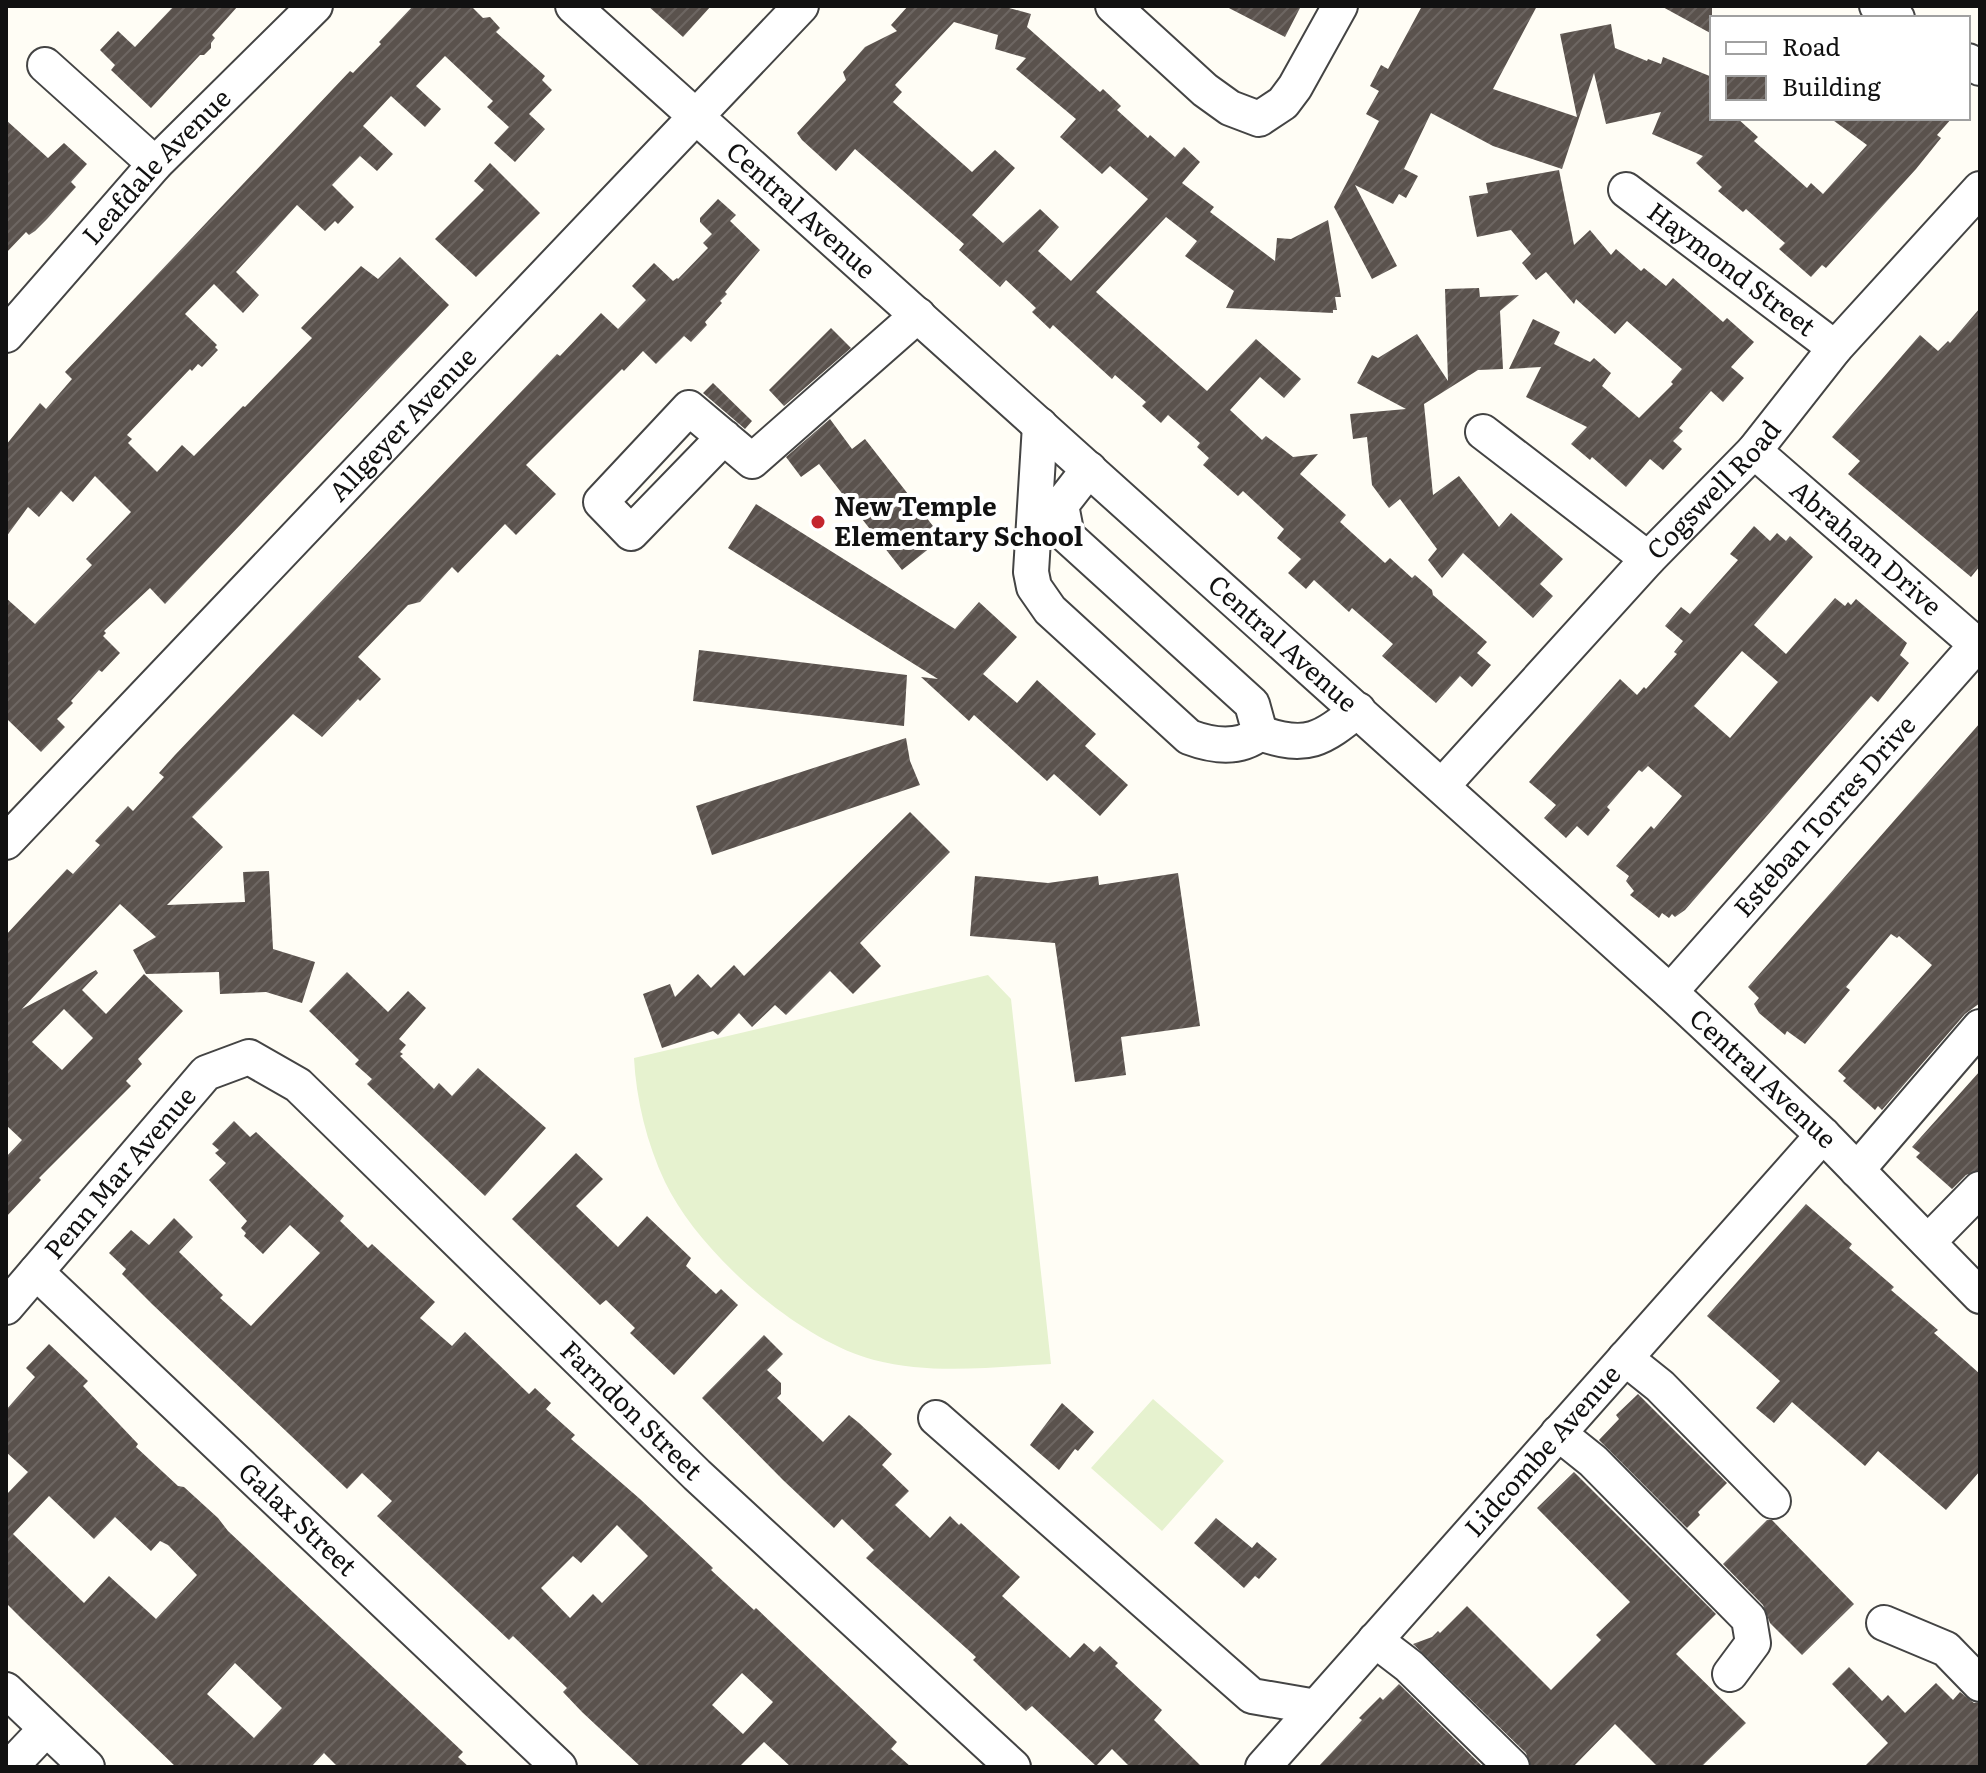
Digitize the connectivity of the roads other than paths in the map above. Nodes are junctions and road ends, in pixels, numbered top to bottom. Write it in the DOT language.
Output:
graph roads {
  1 [pos="315,6"];
  2 [pos="573,6"];
  3 [pos="801,6"];
  4 [pos="1113,6"];
  5 [pos="1340,6"];
  6 [pos="45,65"];
  7 [pos="697,117"];
  8 [pos="155,164"];
  9 [pos="1980,189"];
  10 [pos="1626,190"];
  11 [pos="918,315"];
  12 [pos="6,335"];
  13 [pos="1835,348"];
  14 [pos="1040,425"];
  15 [pos="1483,432"];
  16 [pos="724,437"];
  17 [pos="1754,451"];
  18 [pos="1089,469"];
  19 [pos="1648,559"];
  20 [pos="1978,643"];
  21 [pos="1358,710"];
  22 [pos="1260,733"];
  23 [pos="1442,786"];
  24 [pos="13,820"];
  25 [pos="1670,992"];
  26 [pos="1980,1027"];
  27 [pos="249,1057"];
  28 [pos="1823,1135"];
  29 [pos="1857,1170"];
  30 [pos="1980,1189"];
  31 [pos="1928,1242"];
  32 [pos="36,1272"];
  33 [pos="1980,1296"];
  34 [pos="6,1307"];
  35 [pos="1625,1358"];
  36 [pos="936,1418"];
  37 [pos="1558,1433"];
  38 [pos="1773,1501"];
  39 [pos="1884,1623"];
  40 [pos="1375,1640"];
  41 [pos="1730,1674"];
  42 [pos="1980,1684"];
  43 [pos="6,1690"];
  44 [pos="1316,1707"];
  45 [pos="46,1729"];
  46 [pos="10,1767"];
  47 [pos="87,1767"];
  48 [pos="559,1767"];
  49 [pos="1013,1767"];
  50 [pos="1263,1767"];
  51 [pos="1512,1767"];
  1 -- 8 [label="street, Leafdale Avenue"];
  2 -- 7 [label="street, Central Avenue"];
  3 -- 7 [label="street, Allgeyer Avenue"];
  4 -- 5 [label="street"];
  6 -- 8 [label="street"];
  7 -- 11 [label="street, Central Avenue"];
  7 -- 24 [label="street, Allgeyer Avenue"];
  8 -- 12 [label="street, Leafdale Avenue"];
  9 -- 13 [label="street, Cogswell Road"];
  10 -- 13 [label="street, Haymond Street"];
  11 -- 14 [label="street, Central Avenue"];
  11 -- 16 [label="street"];
  13 -- 17 [label="street, Cogswell Road"];
  14 -- 18 [label="street, Central Avenue"];
  14 -- 22 [label="street"];
  15 -- 19 [label="street"];
  17 -- 19 [label="street, Cogswell Road"];
  17 -- 20 [label="street, Abraham Drive"];
  18 -- 21 [label="street, Central Avenue"];
  18 -- 22 [label="street"];
  19 -- 23 [label="street, Cogswell Road"];
  20 -- 25 [label="street, Esteban Torres Drive"];
  21 -- 22 [label="street"];
  21 -- 23 [label="street, Central Avenue"];
  23 -- 25 [label="street, Central Avenue"];
  25 -- 28 [label="street, Central Avenue"];
  26 -- 29 [label="street"];
  27 -- 32 [label="street, Penn Mar Avenue"];
  27 -- 49 [label="street, Farndon Street"];
  28 -- 29 [label="street, Central Avenue"];
  28 -- 35 [label="street, Lidcombe Avenue"];
  29 -- 31 [label="street, Central Avenue"];
  30 -- 31 [label="street"];
  31 -- 33 [label="street, Central Avenue"];
  32 -- 34 [label="street, Penn Mar Avenue"];
  32 -- 48 [label="street, Galax Street"];
  35 -- 37 [label="street, Lidcombe Avenue"];
  35 -- 38 [label="street"];
  36 -- 44 [label="street"];
  37 -- 40 [label="street, Lidcombe Avenue"];
  37 -- 41 [label="street"];
  39 -- 42 [label="street"];
  40 -- 44 [label="street, Lidcombe Avenue"];
  40 -- 51 [label="street"];
  43 -- 45 [label="street"];
  44 -- 50 [label="street, Lidcombe Avenue"];
  45 -- 46 [label="street"];
  45 -- 47 [label="street"];
}
